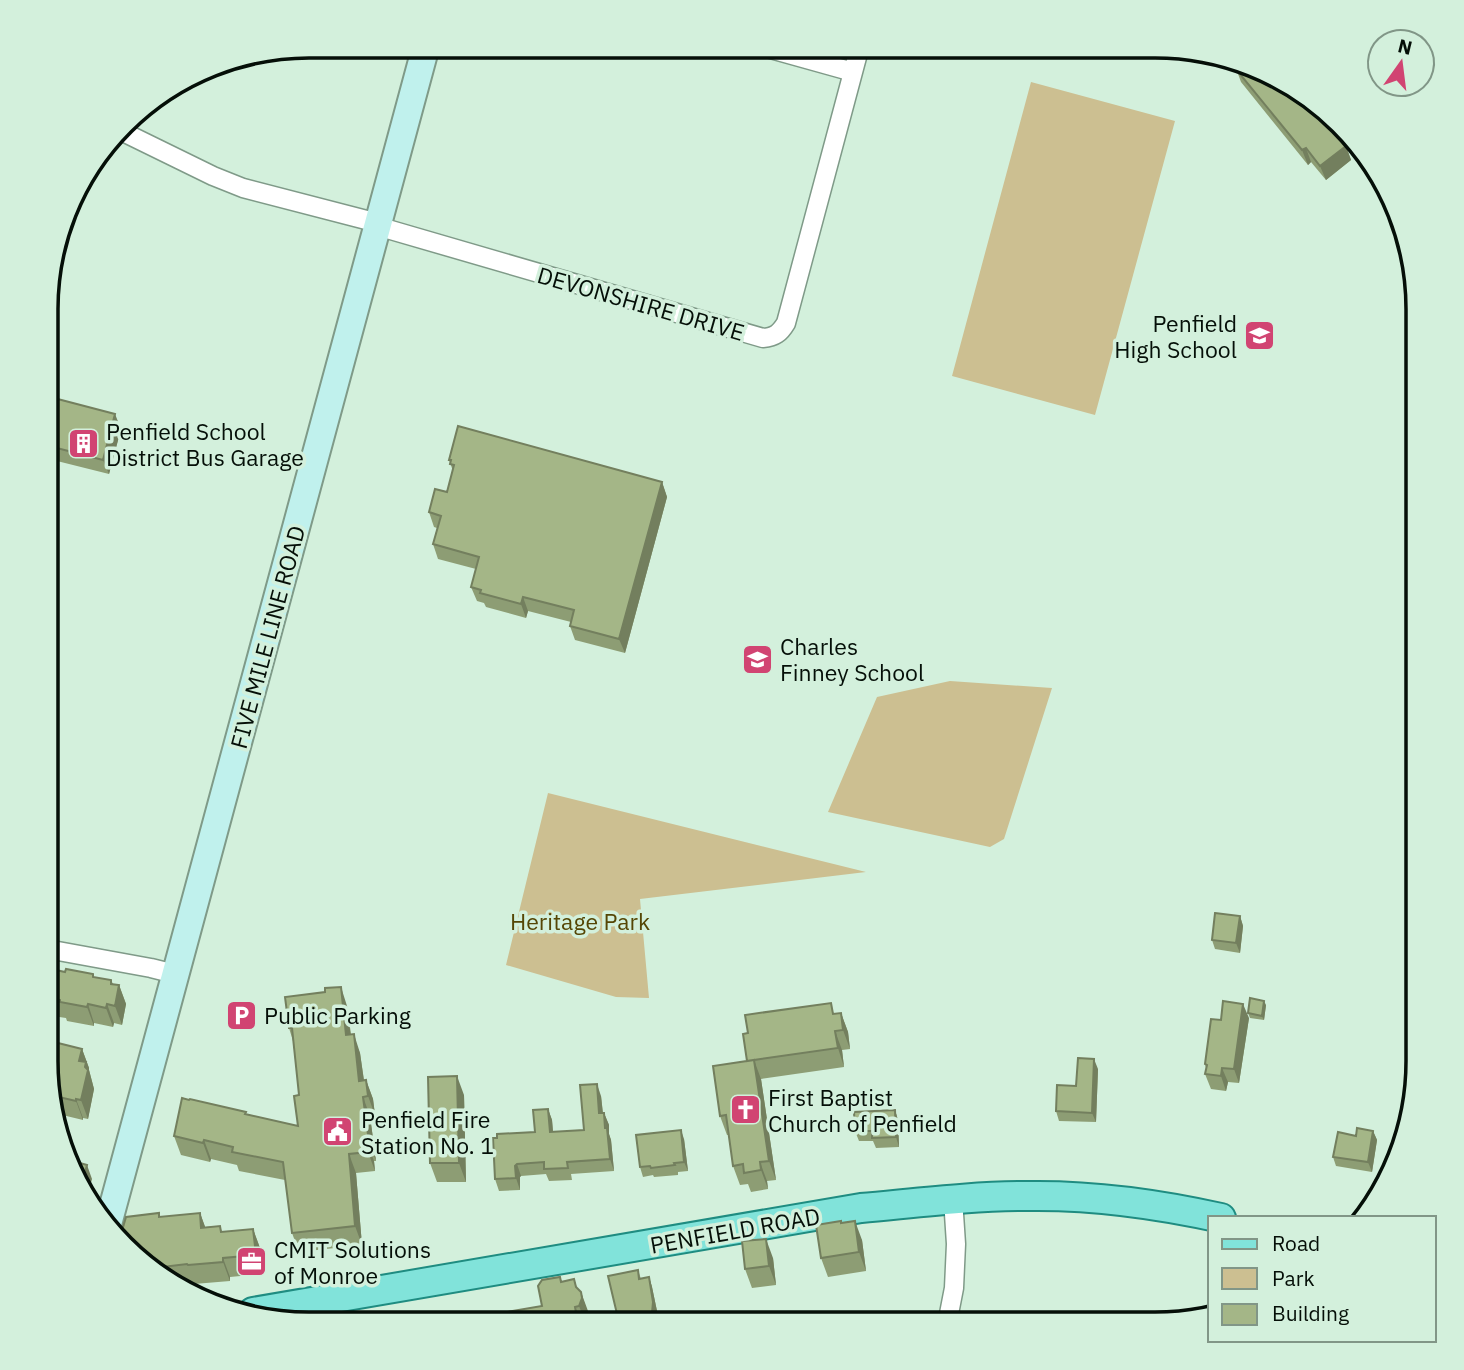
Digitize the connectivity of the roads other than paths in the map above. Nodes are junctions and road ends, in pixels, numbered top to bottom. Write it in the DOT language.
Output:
graph roads {
  1 [pos="423,58"];
  2 [pos="803,58"];
  3 [pos="857,58"];
  4 [pos="853,72"];
  5 [pos="128,134"];
  6 [pos="377,225"];
  7 [pos="58,951"];
  8 [pos="176,974"];
  9 [pos="953,1199"];
  10 [pos="111,1215"];
  11 [pos="1212,1216"];
  12 [pos="271,1309"];
  13 [pos="949,1312"];
  1 -- 6 [label="main road, FIVE MILE LINE ROAD"];
  2 -- 4 [label="street"];
  3 -- 4 [label="street, DEVONSHIRE DRIVE"];
  4 -- 6 [label="street, DEVONSHIRE DRIVE"];
  5 -- 6 [label="street"];
  6 -- 8 [label="main road, FIVE MILE LINE ROAD"];
  7 -- 8 [label="street"];
  8 -- 10 [label="main road, FIVE MILE LINE ROAD"];
  9 -- 11 [label="main road, PENFIELD ROAD"];
  9 -- 12 [label="main road, PENFIELD ROAD"];
  9 -- 13 [label="street"];
}
